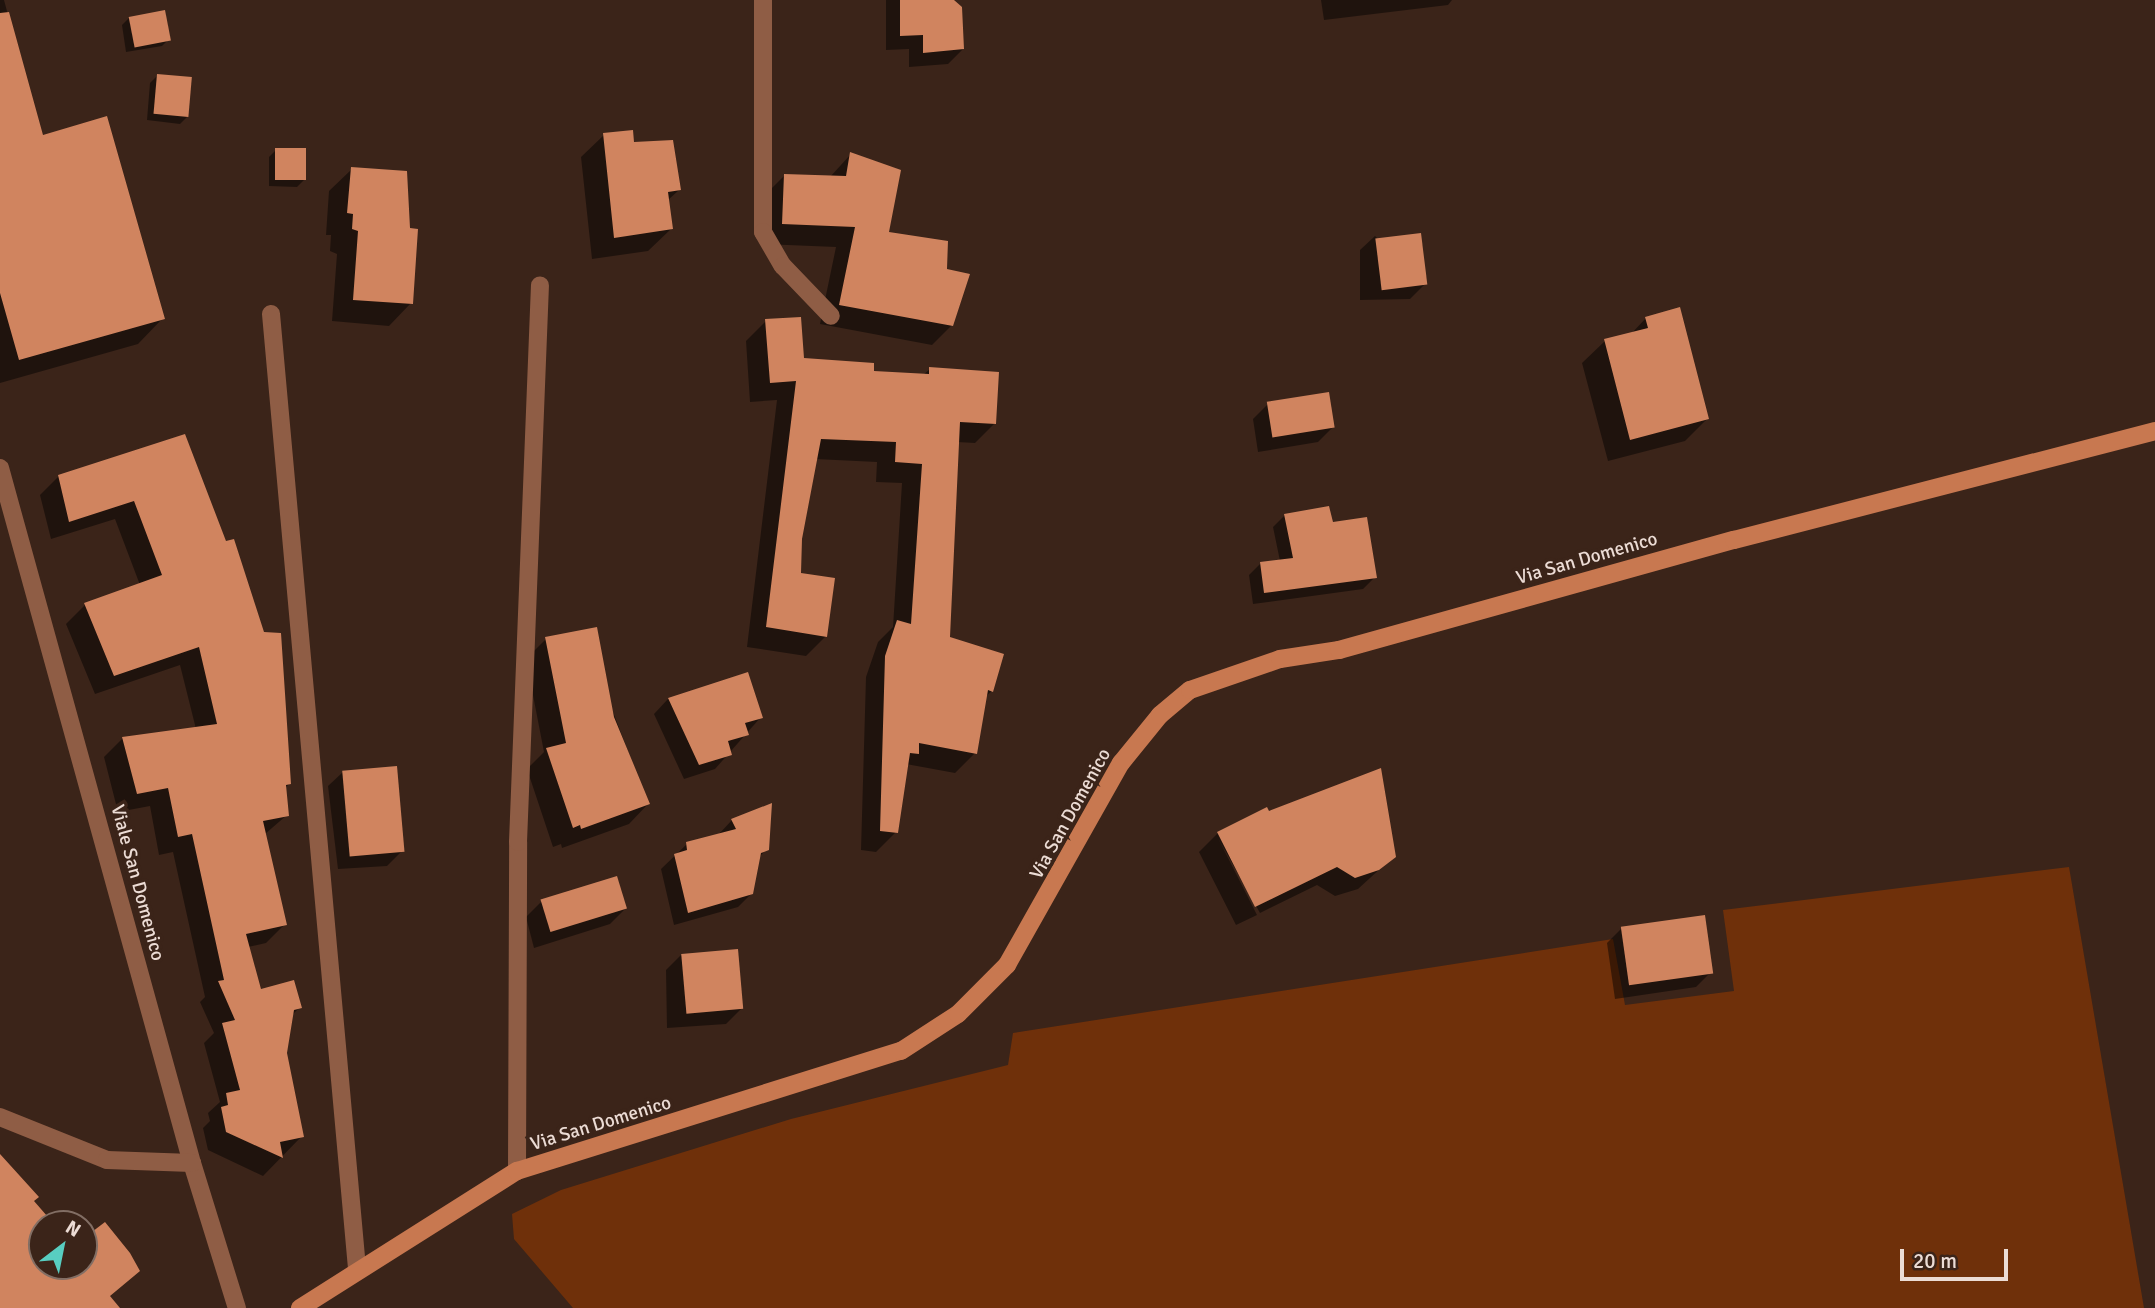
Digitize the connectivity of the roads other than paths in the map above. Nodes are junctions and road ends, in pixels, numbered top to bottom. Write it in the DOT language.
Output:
graph roads {
  1 [pos="763,0"];
  2 [pos="540,285"];
  3 [pos="271,314"];
  4 [pos="831,316"];
  5 [pos="2155,431"];
  6 [pos="0,468"];
  7 [pos="0,1117"];
  8 [pos="192,1163"];
  9 [pos="517,1171"];
  10 [pos="357,1268"];
  11 [pos="236,1308"];
  12 [pos="300,1308"];
  1 -- 4 [label="street"];
  2 -- 9 [label="street"];
  3 -- 10 [label="street"];
  5 -- 9 [label="street, Via San Domenico"];
  6 -- 8 [label="street, Viale San Domenico"];
  7 -- 8 [label="street"];
  8 -- 11 [label="street, Viale San Domenico"];
  9 -- 10 [label="street, Via San Domenico"];
  10 -- 12 [label="street, Via San Domenico"];
}
